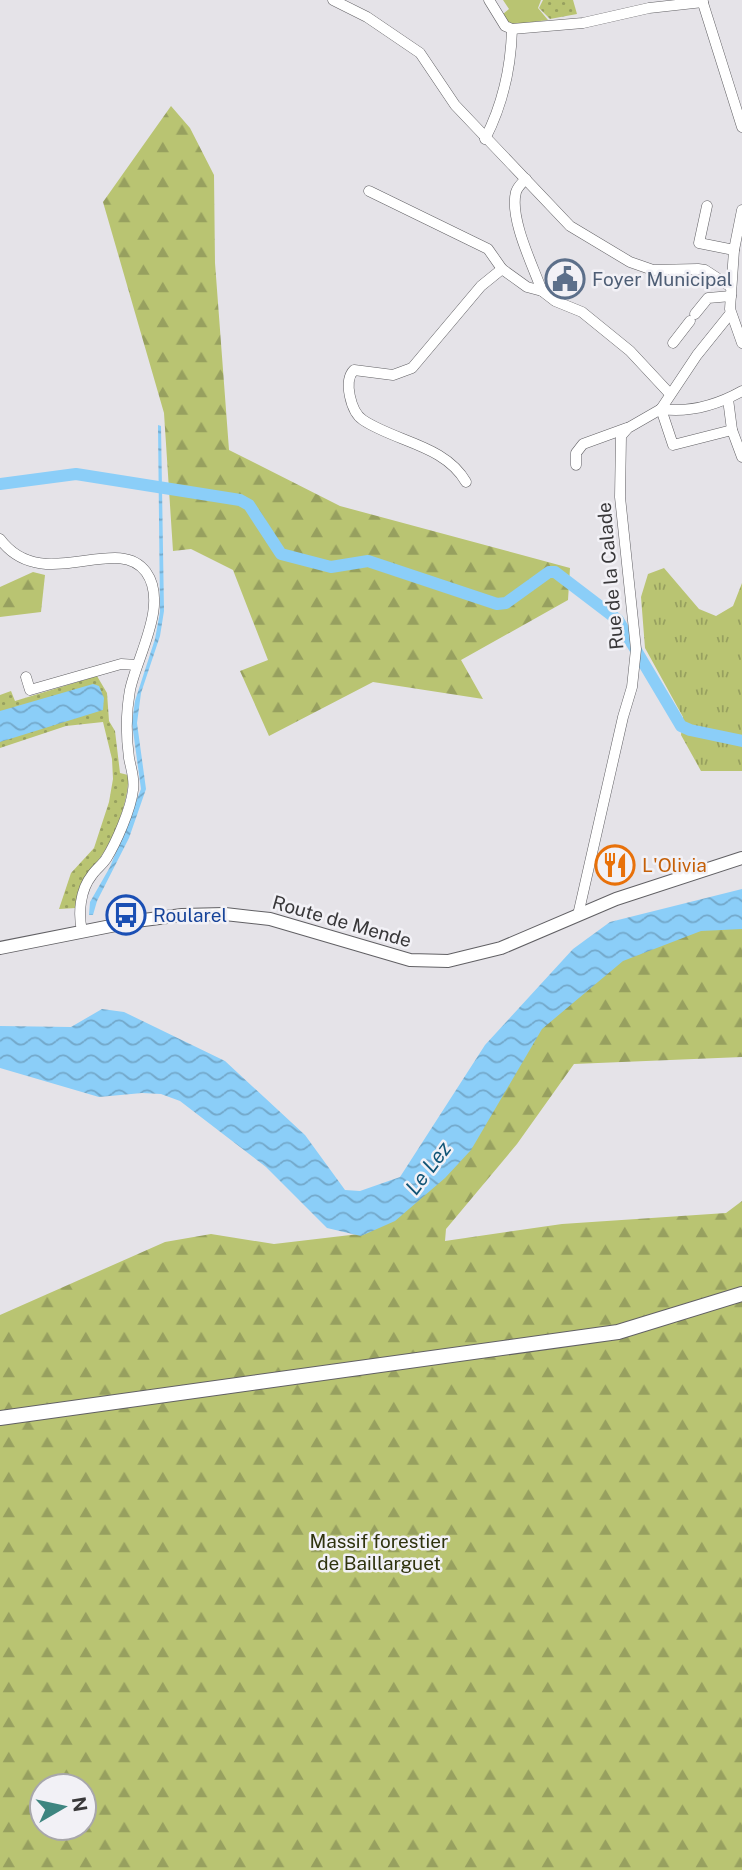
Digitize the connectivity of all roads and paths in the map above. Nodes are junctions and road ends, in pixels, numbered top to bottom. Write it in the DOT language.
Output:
graph roads {
  1 [pos="333,0"];
  2 [pos="489,0"];
  3 [pos="702,1"];
  4 [pos="512,29"];
  5 [pos="742,128"];
  6 [pos="485,139"];
  7 [pos="526,179"];
  8 [pos="369,191"];
  9 [pos="707,206"];
  10 [pos="742,210"];
  11 [pos="734,250"];
  12 [pos="502,269"];
  13 [pos="737,269"];
  14 [pos="542,291"];
  15 [pos="731,292"];
  16 [pos="730,314"];
  17 [pos="742,342"];
  18 [pos="673,343"];
  19 [pos="742,391"];
  20 [pos="670,394"];
  21 [pos="728,399"];
  22 [pos="661,409"];
  23 [pos="628,428"];
  24 [pos="732,430"];
  25 [pos="740,443"];
  26 [pos="742,457"];
  27 [pos="576,465"];
  28 [pos="466,482"];
  29 [pos="0,539"];
  30 [pos="137,665"];
  31 [pos="26,677"];
  32 [pos="742,858"];
  33 [pos="578,915"];
  34 [pos="82,931"];
  35 [pos="0,948"];
  36 [pos="742,1294"];
  37 [pos="0,1418"];
  1 -- 6 [label="street"];
  2 -- 4 [label="street"];
  3 -- 4 [label="street"];
  3 -- 5 [label="street"];
  4 -- 6 [label="street"];
  6 -- 7 [label="street"];
  7 -- 14 [label="street"];
  7 -- 15 [label="street"];
  8 -- 12 [label="street"];
  9 -- 11 [label="street"];
  10 -- 11 [label="street"];
  11 -- 13 [label="street"];
  12 -- 14 [label="street"];
  12 -- 28 [label="street"];
  13 -- 15 [label="street"];
  14 -- 20 [label="street"];
  15 -- 16 [label="street"];
  15 -- 18 [label="street"];
  16 -- 17 [label="street"];
  16 -- 20 [label="street"];
  19 -- 21 [label="street"];
  20 -- 22 [label="street"];
  21 -- 22 [label="street"];
  21 -- 24 [label="street"];
  22 -- 23 [label="street"];
  22 -- 24 [label="street"];
  23 -- 27 [label="street"];
  23 -- 33 [label="street, Rue de la Calade"];
  24 -- 25 [label="street"];
  25 -- 26 [label="street"];
  29 -- 30 [label="street"];
  30 -- 31 [label="street"];
  30 -- 34 [label="street"];
  32 -- 33 [label="street, Route de Mende"];
  33 -- 34 [label="street, Route de Mende"];
  34 -- 35 [label="street, Route de Mende"];
  36 -- 37 [label="main road"];
}
